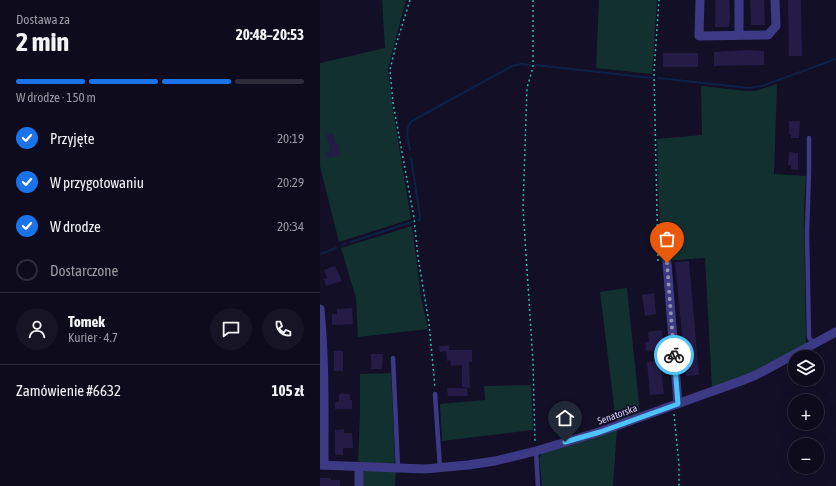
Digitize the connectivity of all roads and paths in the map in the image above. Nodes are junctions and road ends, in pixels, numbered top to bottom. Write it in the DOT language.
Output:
graph roads {
  1 [pos="410,0"];
  2 [pos="533,0"];
  3 [pos="659,0"];
  4 [pos="700,0"];
  5 [pos="739,0"];
  6 [pos="776,0"];
  7 [pos="739,35"];
  8 [pos="809,138"];
  9 [pos="663,262"];
  10 [pos="320,309"];
  11 [pos="836,332"];
  12 [pos="813,344"];
  13 [pos="393,358"];
  14 [pos="435,394"];
  15 [pos="676,404"];
  16 [pos="536,451"];
  17 [pos="322,465"];
  18 [pos="359,467"];
  19 [pos="398,468"];
  20 [pos="440,468"];
  21 [pos="359,486"];
  22 [pos="538,486"];
  23 [pos="680,486"];
  1 -- 14 [label="path"];
  2 -- 16 [label="path"];
  3 -- 9 [label="path"];
  4 -- 7 [label="street"];
  5 -- 7 [label="street"];
  6 -- 7 [label="street"];
  8 -- 12 [label="lane"];
  9 -- 15 [label="street"];
  10 -- 17 [label="street"];
  11 -- 12 [label="street, Senatorska"];
  12 -- 15 [label="street, Senatorska"];
  13 -- 19 [label="lane"];
  14 -- 20 [label="lane"];
  15 -- 16 [label="street, Senatorska"];
  15 -- 23 [label="path"];
  16 -- 20 [label="street, Senatorska"];
  16 -- 22 [label="lane"];
  17 -- 18 [label="street, Senatorska"];
  18 -- 19 [label="street, Senatorska"];
  18 -- 21 [label="street"];
  19 -- 20 [label="street, Senatorska"];
}
